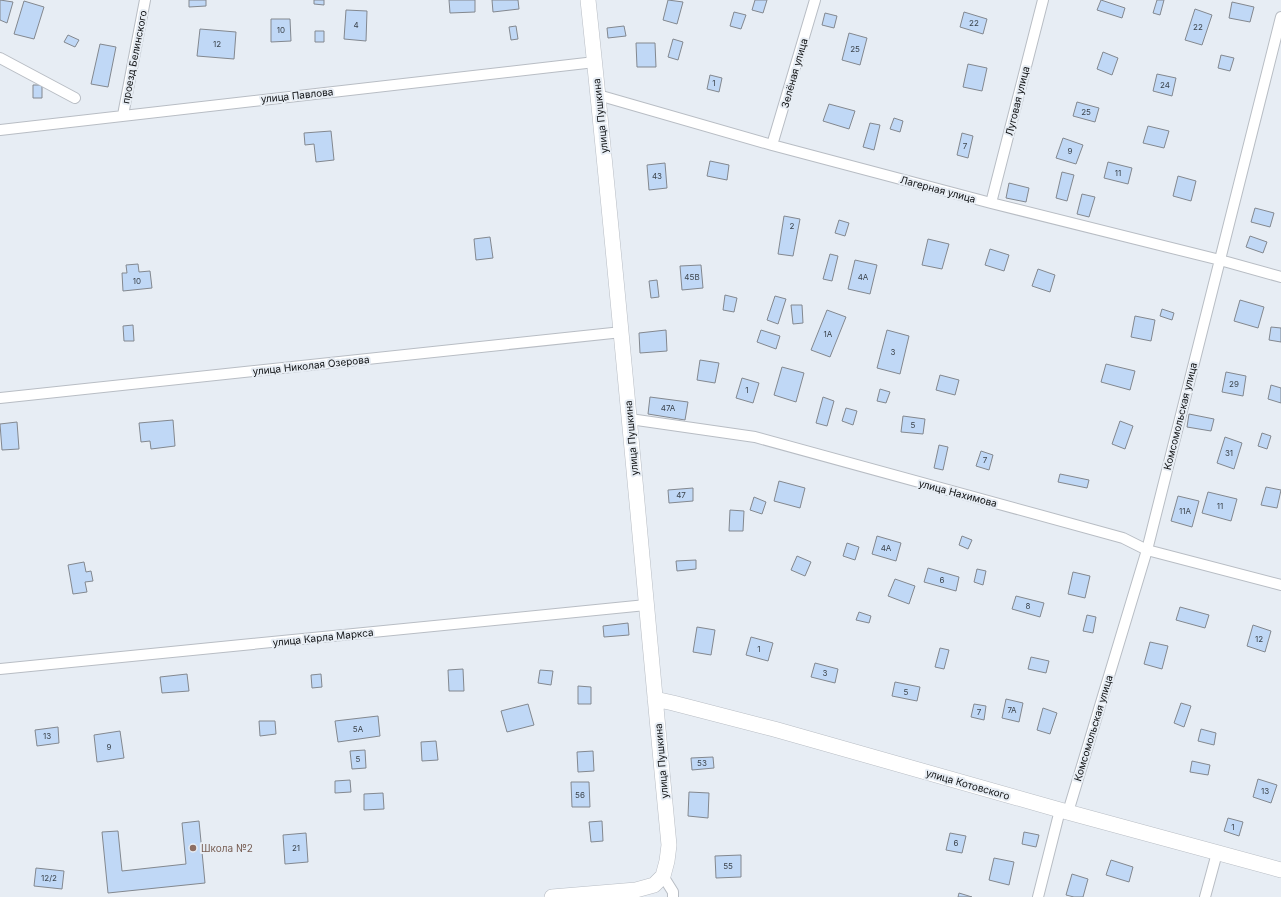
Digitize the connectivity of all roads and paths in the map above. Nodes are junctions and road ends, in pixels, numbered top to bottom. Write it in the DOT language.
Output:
graph roads {
  1 [pos="145,0"];
  2 [pos="588,0"];
  3 [pos="815,0"];
  4 [pos="1043,0"];
  5 [pos="1281,17"];
  6 [pos="0,58"];
  7 [pos="595,62"];
  8 [pos="598,95"];
  9 [pos="74,98"];
  10 [pos="123,115"];
  11 [pos="0,130"];
  12 [pos="772,145"];
  13 [pos="991,203"];
  14 [pos="1220,260"];
  15 [pos="1281,277"];
  16 [pos="622,332"];
  17 [pos="0,398"];
  18 [pos="630,419"];
  19 [pos="1147,550"];
  20 [pos="1281,585"];
  21 [pos="646,605"];
  22 [pos="0,669"];
  23 [pos="655,699"];
  24 [pos="1064,811"];
  25 [pos="1217,853"];
  26 [pos="1281,870"];
  27 [pos="663,876"];
  28 [pos="552,897"];
  29 [pos="673,897"];
  30 [pos="1038,897"];
  31 [pos="1205,897"];
  1 -- 10 [label="street, проезд Белинского"];
  2 -- 7 [label="main road, улица Пушкина"];
  3 -- 12 [label="street, Зелёная улица"];
  4 -- 13 [label="street, Луговая улица"];
  5 -- 14 [label="street, Комсомольская улица"];
  6 -- 9 [label="street"];
  7 -- 8 [label="main road, улица Пушкина"];
  7 -- 10 [label="street, улица Павлова"];
  8 -- 12 [label="street, Лагерная улица"];
  8 -- 16 [label="main road, улица Пушкина"];
  10 -- 11 [label="street, улица Павлова"];
  12 -- 13 [label="street, Лагерная улица"];
  13 -- 14 [label="street, Лагерная улица"];
  14 -- 15 [label="street, Лагерная улица"];
  14 -- 19 [label="street, Комсомольская улица"];
  16 -- 17 [label="street, улица Николая Озерова"];
  16 -- 18 [label="main road, улица Пушкина"];
  18 -- 19 [label="street, улица Нахимова"];
  18 -- 21 [label="main road, улица Пушкина"];
  19 -- 20 [label="street, улица Нахимова"];
  19 -- 24 [label="street, Комсомольская улица"];
  21 -- 22 [label="street, улица Карла Маркса"];
  21 -- 23 [label="main road, улица Пушкина"];
  23 -- 24 [label="main road, улица Котовского"];
  23 -- 27 [label="main road, улица Пушкина"];
  24 -- 25 [label="main road, улица Котовского"];
  24 -- 30 [label="street, Комсомольская улица"];
  25 -- 26 [label="main road, улица Котовского"];
  25 -- 31 [label="street"];
  27 -- 28 [label="main road"];
  27 -- 29 [label="street"];
}
